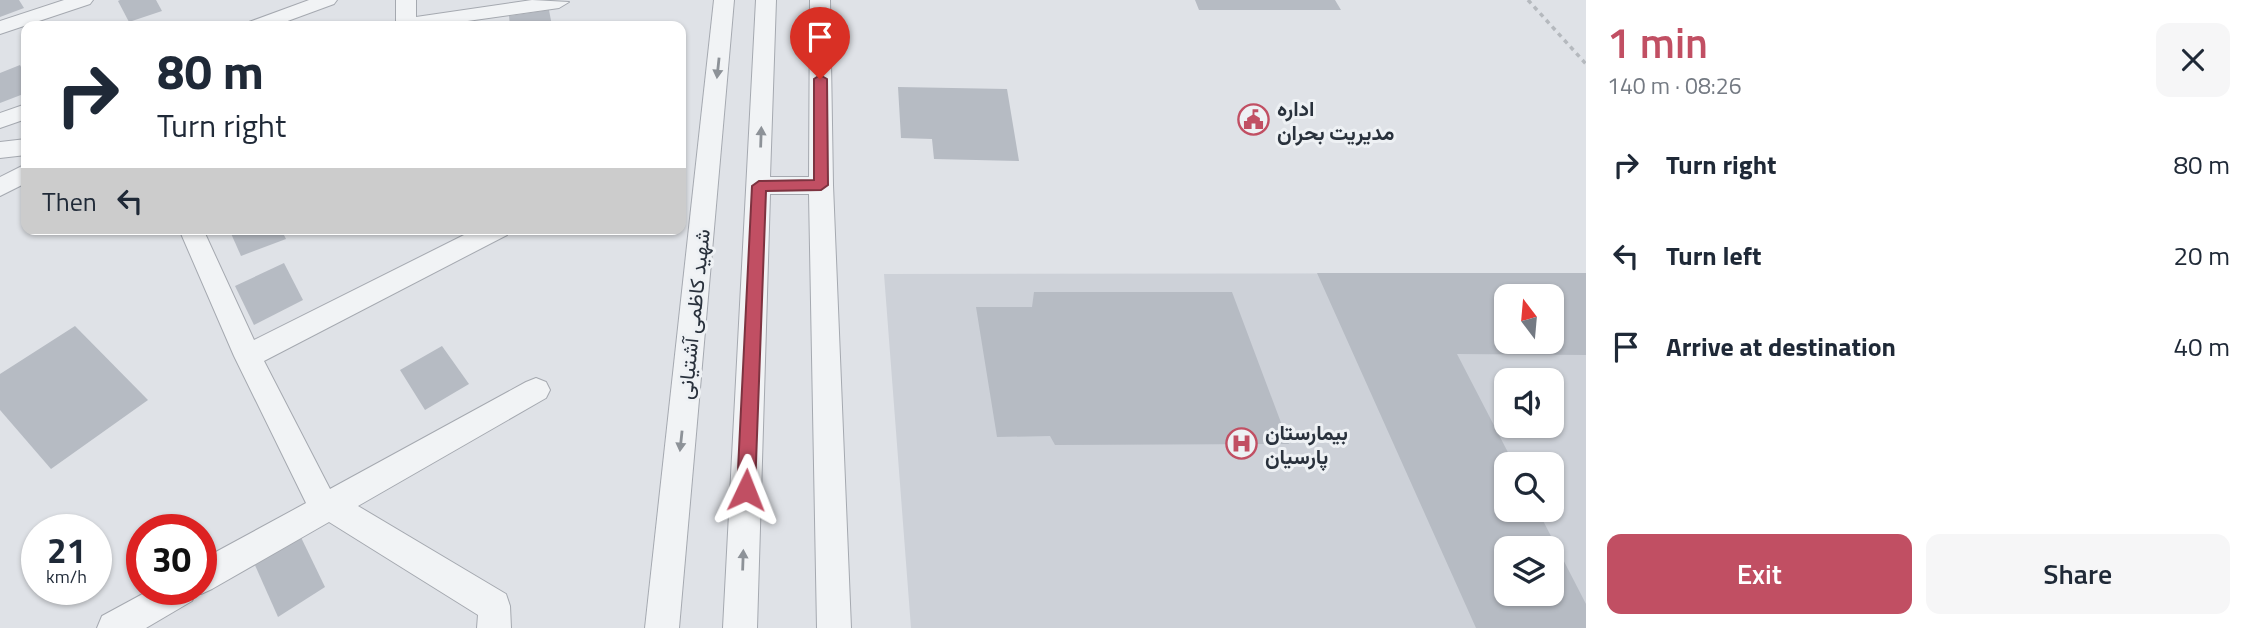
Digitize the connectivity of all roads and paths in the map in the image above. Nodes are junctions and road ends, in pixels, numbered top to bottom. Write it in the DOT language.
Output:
graph roads {
  1 [pos="83,0"];
  2 [pos="327,0"];
  3 [pos="406,0"];
  4 [pos="724,0"];
  5 [pos="766,0"];
  6 [pos="820,0"];
  7 [pos="1528,0"];
  8 [pos="559,2"];
  9 [pos="270,21"];
  10 [pos="404,21"];
  11 [pos="431,21"];
  12 [pos="0,28"];
  13 [pos="1586,64"];
  14 [pos="21,113"];
  15 [pos="0,121"];
  16 [pos="21,148"];
  17 [pos="0,150"];
  18 [pos="21,175"];
  19 [pos="821,185"];
  20 [pos="759,186"];
  21 [pos="0,188"];
  22 [pos="194,235"];
  23 [pos="486,235"];
  24 [pos="248,356"];
  25 [pos="536,390"];
  26 [pos="328,506"];
  27 [pos="217,569"];
  28 [pos="155,605"];
  29 [pos="114,628"];
  30 [pos="494,628"];
  31 [pos="662,628"];
  32 [pos="740,628"];
  33 [pos="834,628"];
  1 -- 12 [label="street"];
  2 -- 9 [label="street"];
  3 -- 10 [label="street"];
  4 -- 31 [label="street, شهید کاظمی آشتیانی, one-way"];
  20 -- 5 [label="street, one-way"];
  6 -- 19 [label="street"];
  7 -- 13 [label="path"];
  8 -- 11 [label="street"];
  14 -- 15 [label="street"];
  16 -- 17 [label="street"];
  18 -- 21 [label="street"];
  19 -- 20 [label="street"];
  19 -- 33 [label="street"];
  32 -- 20 [label="street, one-way"];
  22 -- 24 [label="street"];
  23 -- 24 [label="street"];
  24 -- 26 [label="street"];
  25 -- 26 [label="street"];
  26 -- 27 [label="street"];
  26 -- 30 [label="street"];
  28 -- 29 [label="street"];
}
